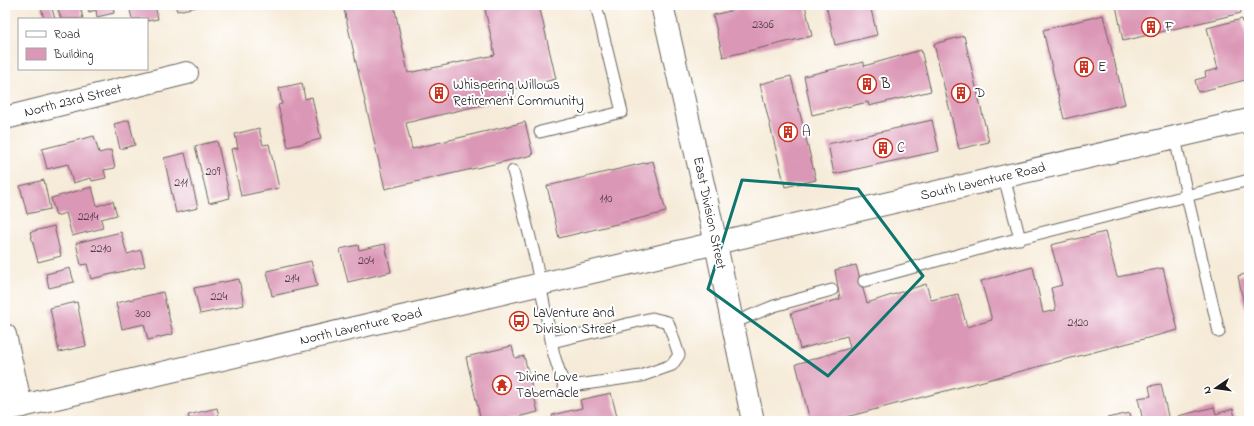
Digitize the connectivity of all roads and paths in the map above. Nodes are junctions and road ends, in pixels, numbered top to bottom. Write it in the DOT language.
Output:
graph roads {
  1 [pos="596,5"];
  2 [pos="662,5"];
  3 [pos="187,73"];
  4 [pos="5,118"];
  5 [pos="1249,120"];
  6 [pos="540,132"];
  7 [pos="1175,138"];
  8 [pos="513,171"];
  9 [pos="1004,177"];
  10 [pos="1249,180"];
  11 [pos="1187,196"];
  12 [pos="1020,238"];
  13 [pos="716,243"];
  14 [pos="864,281"];
  15 [pos="540,285"];
  16 [pos="832,290"];
  17 [pos="733,323"];
  18 [pos="1219,332"];
  19 [pos="5,335"];
  20 [pos="552,342"];
  21 [pos="13,408"];
  22 [pos="753,421"];
  1 -- 6 [label="lane"];
  2 -- 13 [label="street, East Division Street"];
  3 -- 4 [label="street, North 23rd Street"];
  5 -- 7 [label="street, South Laventure Road"];
  7 -- 9 [label="street, South Laventure Road"];
  7 -- 11 [label="lane"];
  8 -- 15 [label="lane"];
  9 -- 12 [label="lane"];
  9 -- 13 [label="street, South Laventure Road"];
  10 -- 11 [label="lane"];
  11 -- 12 [label="lane"];
  11 -- 18 [label="lane"];
  12 -- 14 [label="lane"];
  13 -- 15 [label="street, North Laventure Road"];
  13 -- 17 [label="street, East Division Street"];
  15 -- 20 [label="lane"];
  15 -- 21 [label="street, North Laventure Road"];
  16 -- 17 [label="lane"];
  17 -- 22 [label="street, East Division Street"];
  19 -- 21 [label="street"];
  20 -- 20 [label="lane"];
}
